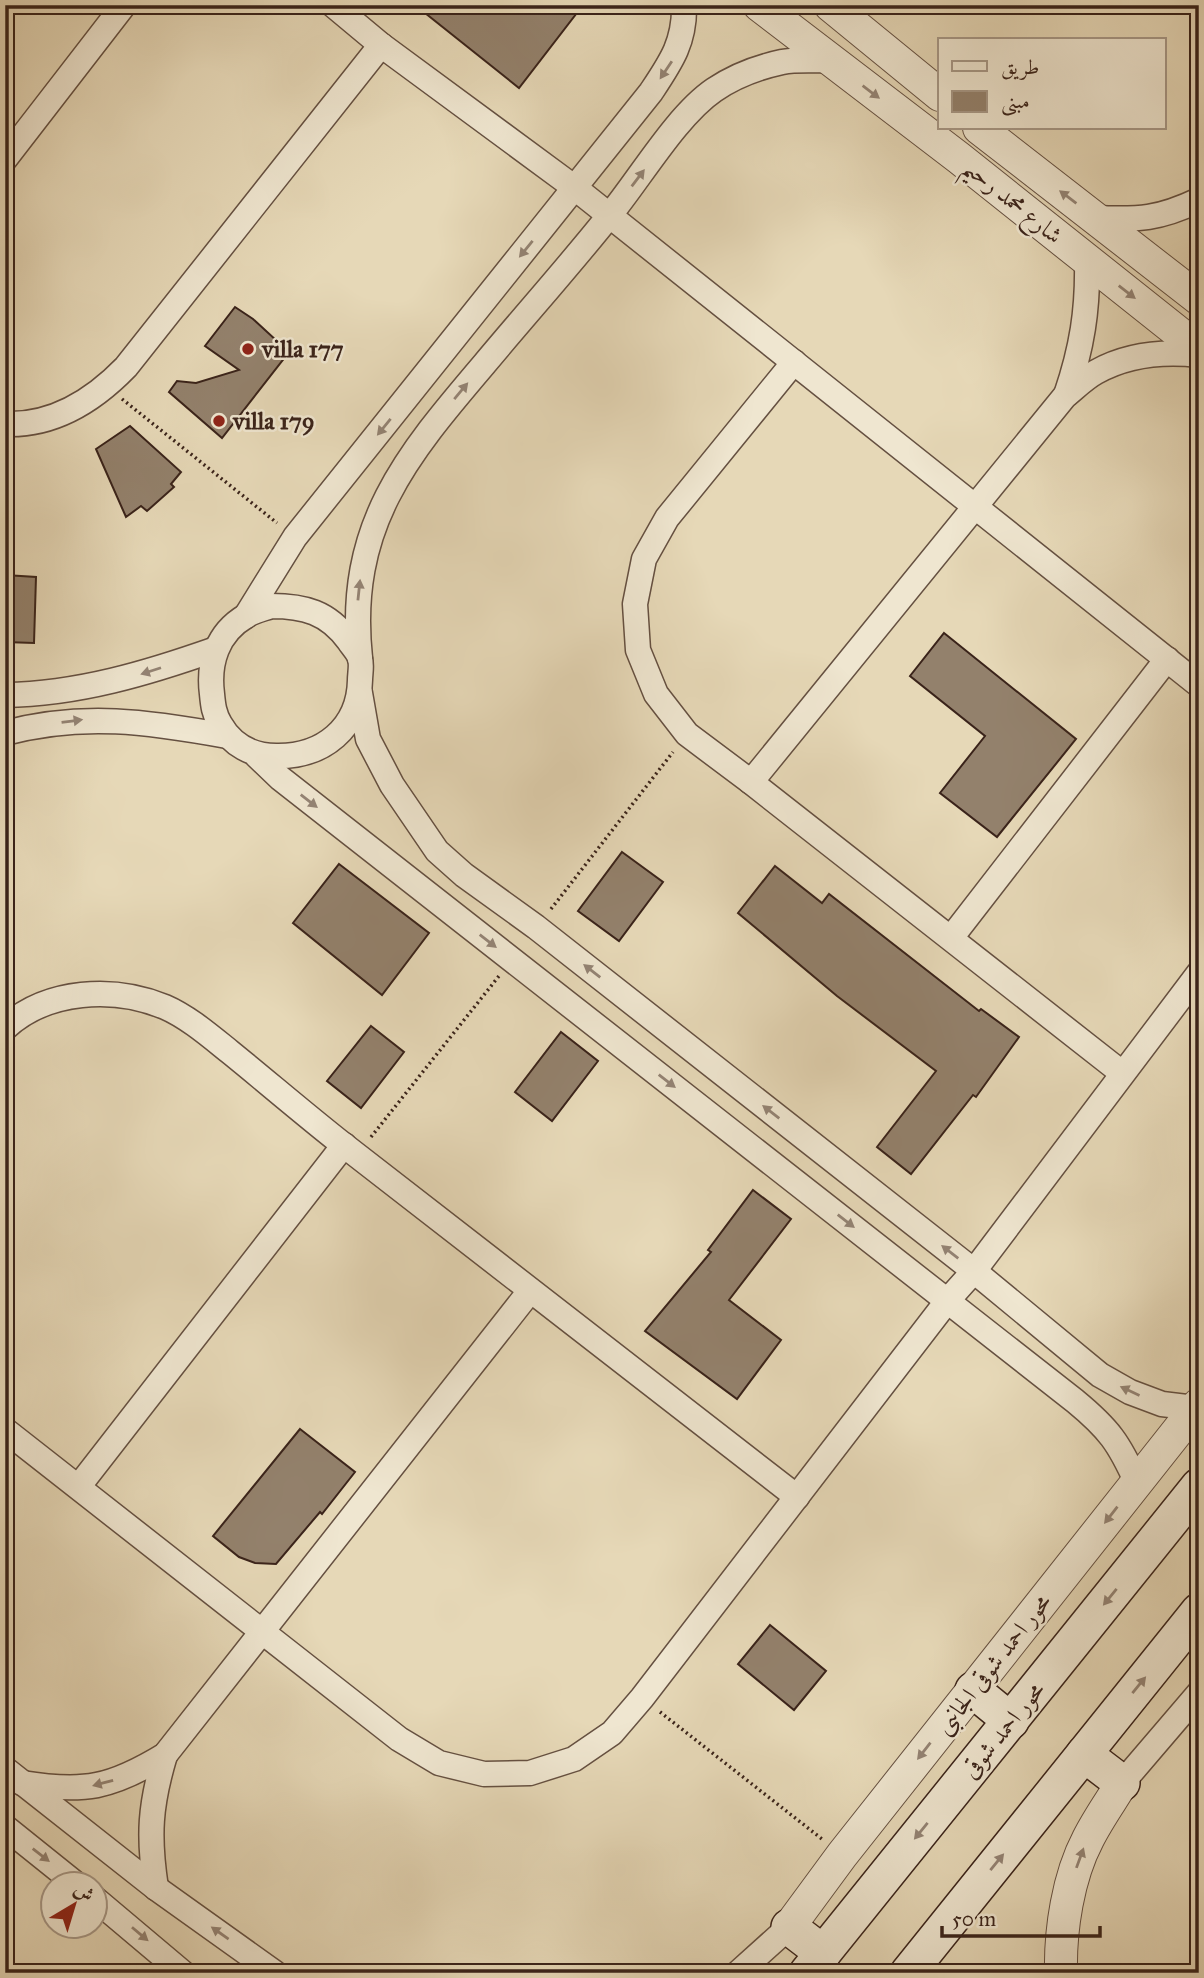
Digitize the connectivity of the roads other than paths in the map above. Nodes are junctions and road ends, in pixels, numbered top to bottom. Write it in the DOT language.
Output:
graph roads {
  1 [pos="124,5"];
  2 [pos="333,5"];
  3 [pos="684,5"];
  4 [pos="759,5"];
  5 [pos="844,11"];
  6 [pos="381,45"];
  7 [pos="830,60"];
  8 [pos="938,93"];
  9 [pos="978,130"];
  10 [pos="982,130"];
  11 [pos="959,158"];
  12 [pos="5,159"];
  13 [pos="575,188"];
  14 [pos="1199,200"];
  15 [pos="610,216"];
  16 [pos="1096,218"];
  17 [pos="1087,261"];
  18 [pos="1199,299"];
  19 [pos="1199,349"];
  20 [pos="1199,355"];
  21 [pos="794,362"];
  22 [pos="1065,396"];
  23 [pos="5,424"];
  24 [pos="976,506"];
  25 [pos="246,615"];
  26 [pos="216,649"];
  27 [pos="360,658"];
  28 [pos="1167,659"];
  29 [pos="1199,685"];
  30 [pos="360,693"];
  31 [pos="5,695"];
  32 [pos="5,733"];
  33 [pos="227,736"];
  34 [pos="257,756"];
  35 [pos="751,782"];
  36 [pos="951,938"];
  37 [pos="1199,972"];
  38 [pos="5,1028"];
  39 [pos="1122,1073"];
  40 [pos="350,1150"];
  41 [pos="974,1271"];
  42 [pos="530,1291"];
  43 [pos="948,1300"];
  44 [pos="1197,1406"];
  45 [pos="5,1430"];
  46 [pos="1137,1483"];
  47 [pos="79,1486"];
  48 [pos="1199,1486"];
  49 [pos="797,1497"];
  50 [pos="1199,1611"];
  51 [pos="262,1632"];
  52 [pos="972,1690"];
  53 [pos="1199,1693"];
  54 [pos="1011,1721"];
  55 [pos="1084,1754"];
  56 [pos="165,1755"];
  57 [pos="14,1776"];
  58 [pos="1122,1783"];
  59 [pos="5,1827"];
  60 [pos="59,1870"];
  61 [pos="156,1888"];
  62 [pos="108,1910"];
  63 [pos="789,1927"];
  64 [pos="815,1963"];
  65 [pos="183,1973"];
  66 [pos="275,1973"];
  67 [pos="738,1973"];
  68 [pos="908,1973"];
  69 [pos="1061,1973"];
  1 -- 12 [label="street"];
  2 -- 6 [label="street"];
  3 -- 13 [label="street, one-way"];
  4 -- 7 [label="street, شارع محمد رحيم"];
  5 -- 8 [label="street"];
  6 -- 13 [label="street"];
  6 -- 23 [label="street"];
  7 -- 11 [label="street, شارع محمد رحيم, one-way"];
  15 -- 7 [label="street, one-way"];
  9 -- 11 [label="street"];
  16 -- 10 [label="street, شارع محمد رحيم, one-way"];
  11 -- 17 [label="street, شارع محمد رحيم"];
  13 -- 15 [label="street"];
  13 -- 25 [label="street, one-way"];
  14 -- 16 [label="street"];
  15 -- 21 [label="street"];
  27 -- 15 [label="street, one-way"];
  16 -- 18 [label="street, شارع محمد رحيم"];
  17 -- 19 [label="street, شارع محمد رحيم, one-way"];
  17 -- 22 [label="street"];
  20 -- 22 [label="street"];
  21 -- 24 [label="street"];
  21 -- 35 [label="street"];
  22 -- 24 [label="street"];
  24 -- 28 [label="street"];
  24 -- 35 [label="street"];
  25 -- 26 [label="street"];
  25 -- 27 [label="street"];
  26 -- 31 [label="street, one-way"];
  26 -- 33 [label="street"];
  27 -- 30 [label="street"];
  28 -- 29 [label="street"];
  28 -- 36 [label="street"];
  30 -- 34 [label="street"];
  41 -- 30 [label="street, one-way"];
  32 -- 33 [label="street, one-way"];
  33 -- 34 [label="street"];
  34 -- 43 [label="street, one-way"];
  35 -- 36 [label="street"];
  36 -- 39 [label="street"];
  37 -- 39 [label="street"];
  38 -- 40 [label="street"];
  39 -- 41 [label="street"];
  40 -- 42 [label="street"];
  40 -- 47 [label="street"];
  41 -- 43 [label="street"];
  44 -- 41 [label="street, one-way"];
  42 -- 49 [label="street"];
  42 -- 51 [label="street"];
  43 -- 46 [label="street"];
  43 -- 49 [label="street"];
  44 -- 46 [label="street, محور احمد شوقى الجانبى"];
  45 -- 47 [label="street"];
  46 -- 52 [label="street, محور احمد شوقى الجانبى, one-way"];
  47 -- 51 [label="street"];
  48 -- 54 [label="main road, محور احمد شوقى, one-way"];
  49 -- 51 [label="street"];
  55 -- 50 [label="main road, one-way"];
  51 -- 56 [label="street"];
  52 -- 54 [label="main road"];
  52 -- 63 [label="street, محور احمد شوقى الجانبى, one-way"];
  53 -- 58 [label="street"];
  54 -- 64 [label="main road, محور احمد شوقى, one-way"];
  55 -- 58 [label="main road"];
  68 -- 55 [label="main road, one-way"];
  56 -- 57 [label="street, one-way"];
  56 -- 61 [label="street"];
  57 -- 61 [label="street"];
  69 -- 58 [label="street, one-way"];
  59 -- 60 [label="street, one-way"];
  66 -- 61 [label="street, one-way"];
  62 -- 65 [label="street, one-way"];
  63 -- 64 [label="main road"];
  63 -- 67 [label="street"];
}
